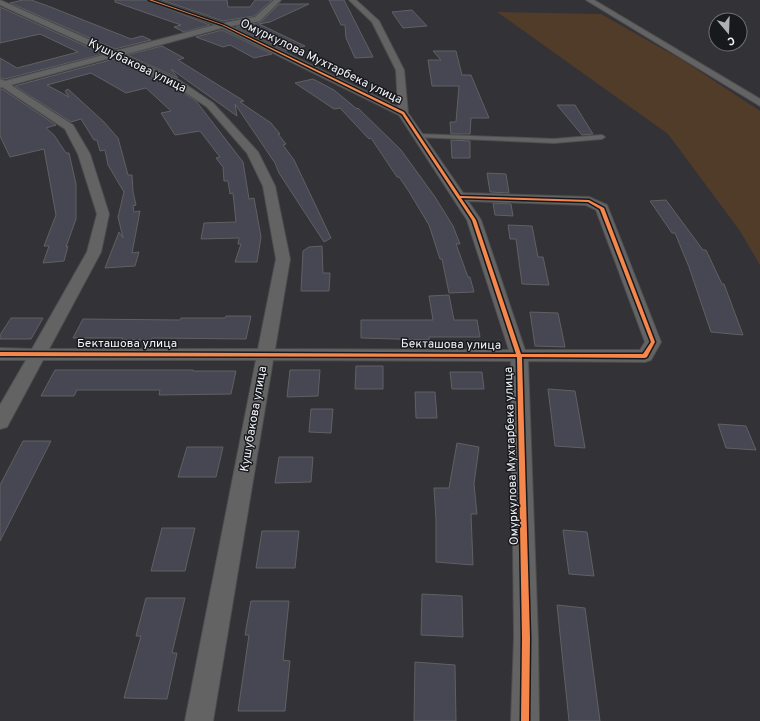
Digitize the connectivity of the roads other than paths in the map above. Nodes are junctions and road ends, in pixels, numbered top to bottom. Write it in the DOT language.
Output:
graph roads {
  1 [pos="150,0"];
  2 [pos="278,0"];
  3 [pos="352,0"];
  4 [pos="589,0"];
  5 [pos="0,2"];
  6 [pos="223,25"];
  7 [pos="116,54"];
  8 [pos="1,84"];
  9 [pos="760,103"];
  10 [pos="403,113"];
  11 [pos="418,136"];
  12 [pos="602,137"];
  13 [pos="459,197"];
  14 [pos="0,354"];
  15 [pos="37,354"];
  16 [pos="266,354"];
  17 [pos="519,356"];
  18 [pos="0,422"];
  19 [pos="199,721"];
  20 [pos="525,721"];
  1 -- 6 [label="street, Омуркулова Мухтарбека улица"];
  2 -- 6 [label="street"];
  3 -- 10 [label="street"];
  4 -- 9 [label="street"];
  5 -- 7 [label="street, Кушубакова улица"];
  6 -- 7 [label="street"];
  6 -- 10 [label="street, Омуркулова Мухтарбека улица"];
  7 -- 8 [label="street"];
  7 -- 16 [label="street, Кушубакова улица"];
  8 -- 15 [label="street"];
  10 -- 11 [label="street, Омуркулова Мухтарбека улица"];
  11 -- 12 [label="lane"];
  11 -- 13 [label="street, Омуркулова Мухтарбека улица"];
  13 -- 17 [label="street, Омуркулова Мухтарбека улица"];
  13 -- 17 [label="street, Бекташова улица"];
  14 -- 15 [label="street, Бекташова улица"];
  15 -- 16 [label="street, Бекташова улица"];
  15 -- 18 [label="street"];
  16 -- 17 [label="street, Бекташова улица"];
  16 -- 19 [label="street, Кушубакова улица"];
  17 -- 20 [label="street, Омуркулова Мухтарбека улица"];
}
